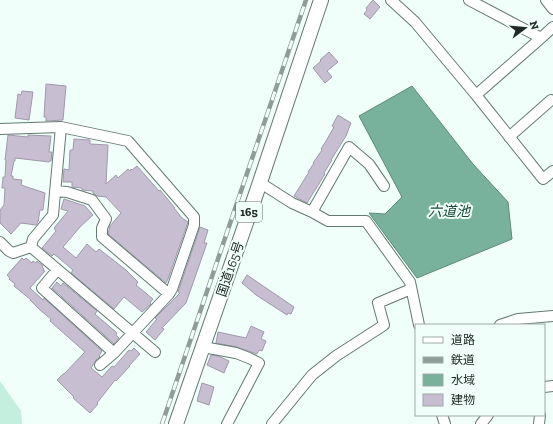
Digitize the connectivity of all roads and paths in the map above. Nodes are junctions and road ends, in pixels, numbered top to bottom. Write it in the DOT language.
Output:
graph roads {
  1 [pos="321,0"];
  2 [pos="391,0"];
  3 [pos="469,0"];
  4 [pos="546,0"];
  5 [pos="553,9"];
  6 [pos="553,27"];
  7 [pos="541,38"];
  8 [pos="476,95"];
  9 [pos="552,100"];
  10 [pos="61,127"];
  11 [pos="0,129"];
  12 [pos="509,137"];
  13 [pos="553,171"];
  14 [pos="260,182"];
  15 [pos="384,186"];
  16 [pos="55,191"];
  17 [pos="312,212"];
  18 [pos="0,242"];
  19 [pos="30,247"];
  20 [pos="57,270"];
  21 [pos="411,289"];
  22 [pos="169,294"];
  23 [pos="553,316"];
  24 [pos="418,324"];
  25 [pos="503,324"];
  26 [pos="133,334"];
  27 [pos="202,347"];
  28 [pos="155,352"];
  29 [pos="114,353"];
  30 [pos="100,365"];
  31 [pos="487,416"];
  32 [pos="176,424"];
  33 [pos="226,424"];
  34 [pos="272,424"];
  35 [pos="481,424"];
  1 -- 14 [label="highway, 国道165号 / 165"];
  2 -- 8 [label="street"];
  3 -- 7 [label="street"];
  4 -- 5 [label="street"];
  6 -- 7 [label="street"];
  7 -- 8 [label="street"];
  8 -- 12 [label="street"];
  9 -- 12 [label="street"];
  10 -- 11 [label="street"];
  10 -- 16 [label="street"];
  10 -- 22 [label="street"];
  12 -- 13 [label="street"];
  14 -- 17 [label="street"];
  14 -- 27 [label="highway, 国道165号 / 165"];
  15 -- 17 [label="street"];
  16 -- 19 [label="street"];
  16 -- 22 [label="street"];
  17 -- 21 [label="street"];
  18 -- 19 [label="street"];
  19 -- 20 [label="street"];
  20 -- 26 [label="street"];
  20 -- 29 [label="street"];
  21 -- 24 [label="street"];
  21 -- 34 [label="street"];
  22 -- 26 [label="street"];
  23 -- 25 [label="street"];
  26 -- 28 [label="street"];
  26 -- 29 [label="street"];
  27 -- 32 [label="highway, 国道165号 / 165"];
  27 -- 33 [label="street"];
  29 -- 30 [label="street"];
  31 -- 35 [label="street"];
}
